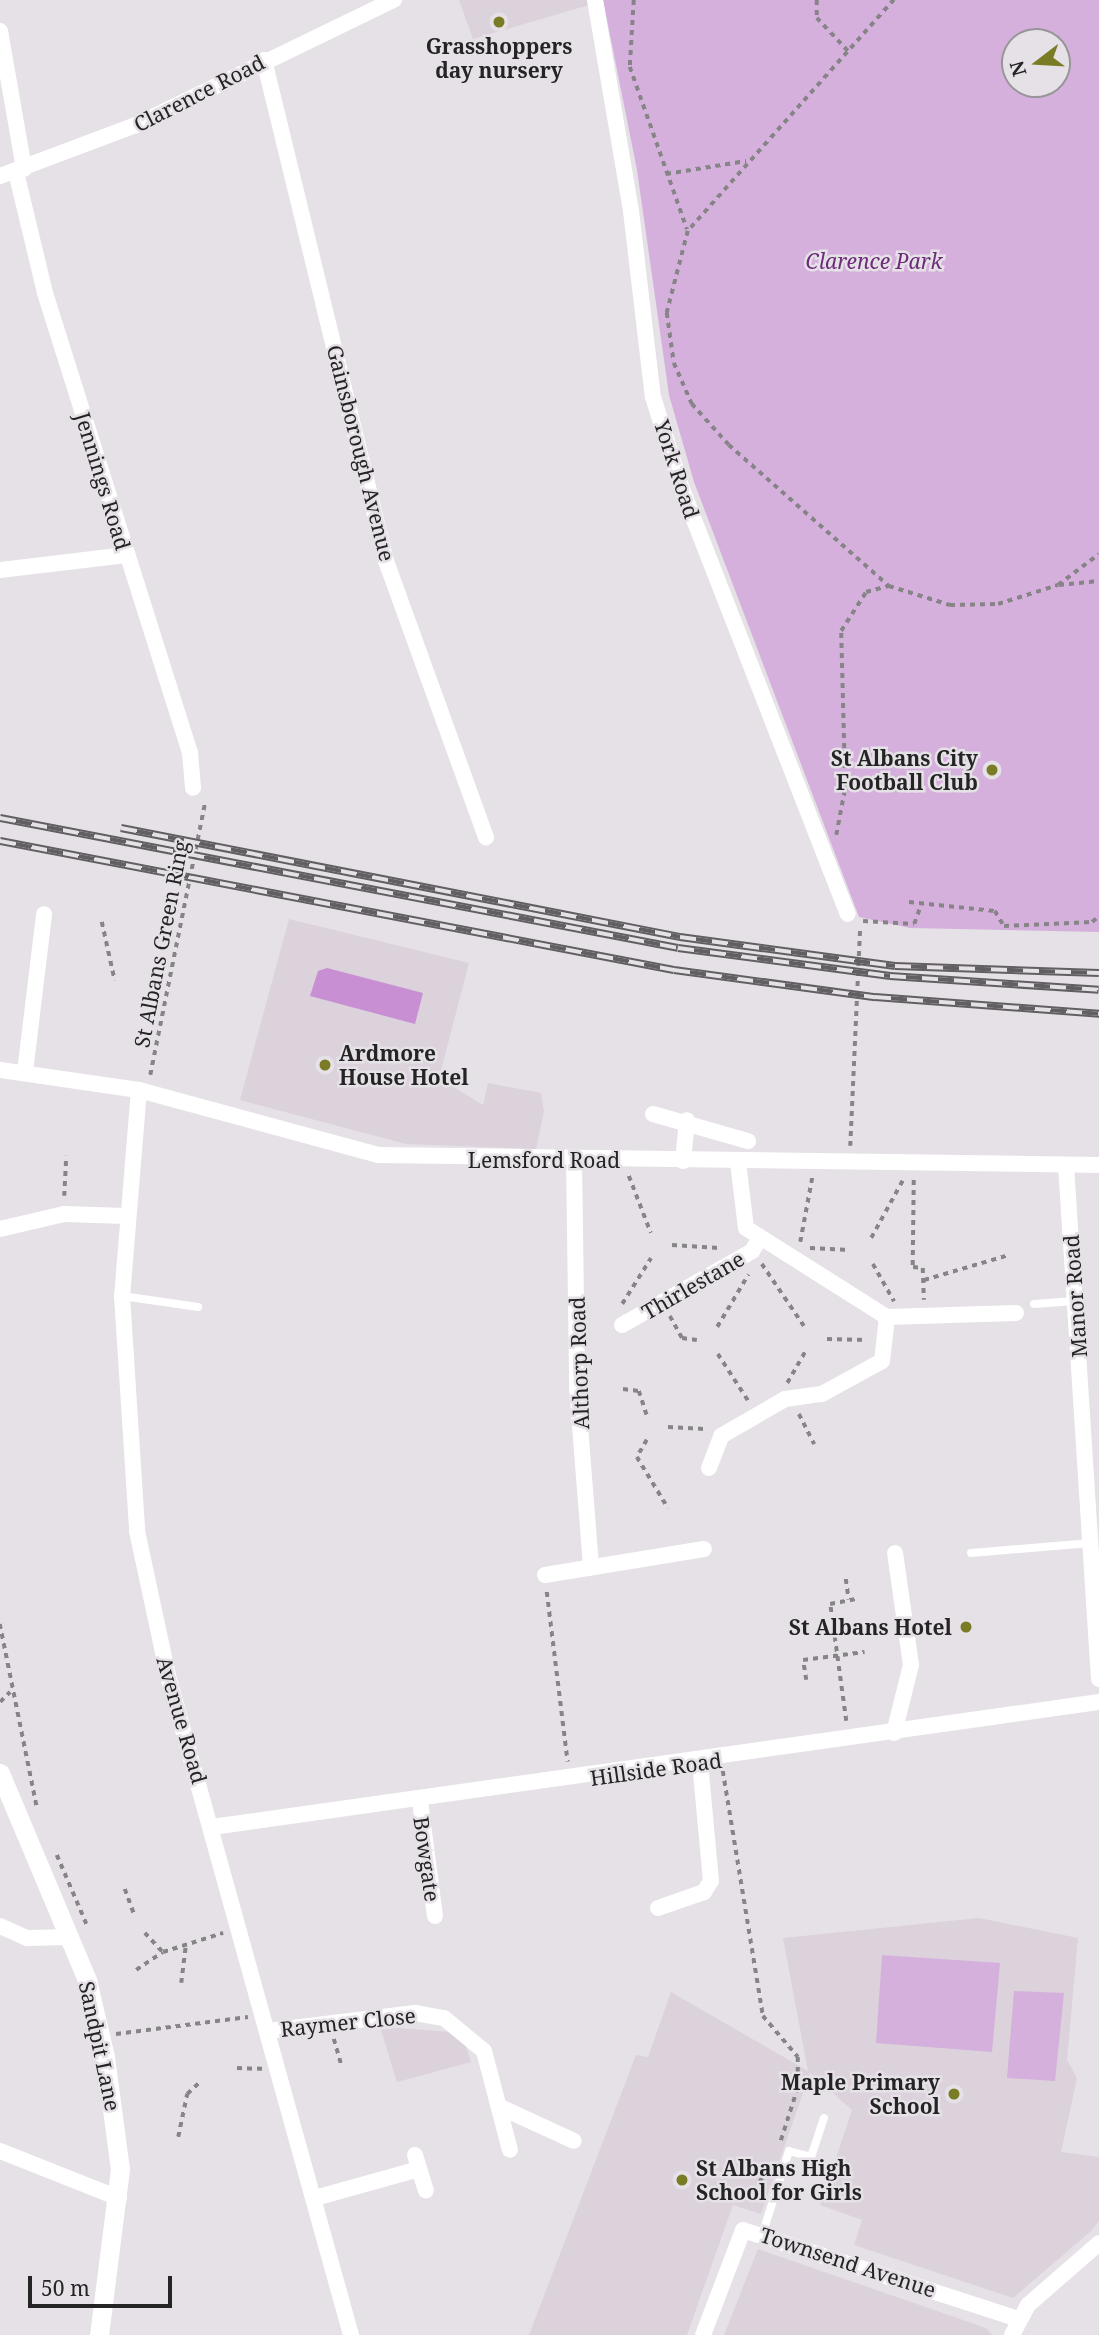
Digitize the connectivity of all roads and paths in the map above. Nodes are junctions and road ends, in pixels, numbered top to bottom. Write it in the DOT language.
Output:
graph roads {
  1 [pos="394,0"];
  2 [pos="595,0"];
  3 [pos="634,0"];
  4 [pos="817,0"];
  5 [pos="894,0"];
  6 [pos="0,31"];
  7 [pos="849,52"];
  8 [pos="264,60"];
  9 [pos="748,161"];
  10 [pos="13,172"];
  11 [pos="666,174"];
  12 [pos="688,231"];
  13 [pos="1099,554"];
  14 [pos="126,555"];
  15 [pos="0,570"];
  16 [pos="1099,581"];
  17 [pos="1058,585"];
  18 [pos="888,586"];
  19 [pos="193,788"];
  20 [pos="205,800"];
  21 [pos="486,838"];
  22 [pos="828,857"];
  23 [pos="909,902"];
  24 [pos="921,905"];
  25 [pos="44,914"];
  26 [pos="848,914"];
  27 [pos="1099,916"];
  28 [pos="102,922"];
  29 [pos="115,981"];
  30 [pos="0,1070"];
  31 [pos="24,1072"];
  32 [pos="139,1090"];
  33 [pos="653,1114"];
  34 [pos="687,1120"];
  35 [pos="748,1142"];
  36 [pos="66,1156"];
  37 [pos="574,1159"];
  38 [pos="622,1160"];
  39 [pos="683,1161"];
  40 [pos="738,1162"];
  41 [pos="816,1163"];
  42 [pos="849,1163"];
  43 [pos="913,1164"];
  44 [pos="1099,1165"];
  45 [pos="1066,1166"];
  46 [pos="64,1214"];
  47 [pos="125,1216"];
  48 [pos="0,1229"];
  49 [pos="651,1233"];
  50 [pos="871,1238"];
  51 [pos="672,1245"];
  52 [pos="756,1246"];
  53 [pos="850,1250"];
  54 [pos="796,1254"];
  55 [pos="1009,1255"];
  56 [pos="651,1258"];
  57 [pos="873,1264"];
  58 [pos="923,1280"];
  59 [pos="122,1296"];
  60 [pos="1076,1301"];
  61 [pos="663,1303"];
  62 [pos="622,1304"];
  63 [pos="1034,1304"];
  64 [pos="198,1307"];
  65 [pos="1016,1313"];
  66 [pos="924,1315"];
  67 [pos="895,1316"];
  68 [pos="622,1325"];
  69 [pos="804,1326"];
  70 [pos="717,1327"];
  71 [pos="827,1339"];
  72 [pos="696,1340"];
  73 [pos="888,1340"];
  74 [pos="805,1352"];
  75 [pos="719,1354"];
  76 [pos="623,1389"];
  77 [pos="788,1398"];
  78 [pos="756,1414"];
  79 [pos="647,1415"];
  80 [pos="668,1427"];
  81 [pos="721,1436"];
  82 [pos="646,1440"];
  83 [pos="814,1444"];
  84 [pos="709,1468"];
  85 [pos="668,1508"];
  86 [pos="1091,1543"];
  87 [pos="704,1549"];
  88 [pos="895,1553"];
  89 [pos="971,1553"];
  90 [pos="591,1567"];
  91 [pos="545,1575"];
  92 [pos="846,1579"];
  93 [pos="856,1599"];
  94 [pos="849,1600"];
  95 [pos="0,1624"];
  96 [pos="864,1652"];
  97 [pos="837,1655"];
  98 [pos="1099,1679"];
  99 [pos="806,1680"];
  100 [pos="11,1690"];
  101 [pos="0,1702"];
  102 [pos="1099,1702"];
  103 [pos="894,1733"];
  104 [pos="849,1740"];
  105 [pos="721,1759"];
  106 [pos="700,1762"];
  107 [pos="0,1773"];
  108 [pos="571,1781"];
  109 [pos="420,1801"];
  110 [pos="37,1810"];
  111 [pos="212,1827"];
  112 [pos="125,1889"];
  113 [pos="658,1908"];
  114 [pos="134,1914"];
  115 [pos="435,1916"];
  116 [pos="0,1926"];
  117 [pos="239,1929"];
  118 [pos="145,1933"];
  119 [pos="69,1937"];
  120 [pos="186,1944"];
  121 [pos="163,1952"];
  122 [pos="136,1970"];
  123 [pos="181,1983"];
  124 [pos="246,2018"];
  125 [pos="268,2031"];
  126 [pos="103,2045"];
  127 [pos="200,2082"];
  128 [pos="500,2107"];
  129 [pos="824,2118"];
  130 [pos="178,2137"];
  131 [pos="574,2141"];
  132 [pos="779,2147"];
  133 [pos="510,2150"];
  134 [pos="0,2151"];
  135 [pos="776,2159"];
  136 [pos="759,2182"];
  137 [pos="426,2190"];
  138 [pos="119,2198"];
  139 [pos="315,2198"];
  140 [pos="763,2232"];
  141 [pos="1099,2243"];
  142 [pos="1019,2319"];
  143 [pos="99,2335"];
  144 [pos="351,2335"];
  145 [pos="704,2335"];
  146 [pos="1012,2335"];
  1 -- 8 [label="street, Clarence Road"];
  2 -- 22 [label="street, York Road"];
  3 -- 11 [label="path"];
  4 -- 7 [label="path"];
  5 -- 7 [label="path"];
  6 -- 10 [label="street, Jennings Road"];
  7 -- 9 [label="path"];
  8 -- 10 [label="street, Clarence Road"];
  8 -- 21 [label="street, Gainsborough Avenue"];
  9 -- 11 [label="path"];
  9 -- 12 [label="path"];
  10 -- 14 [label="street, Jennings Road"];
  11 -- 12 [label="path"];
  12 -- 18 [label="path"];
  13 -- 17 [label="path"];
  14 -- 15 [label="street"];
  14 -- 19 [label="street, Jennings Road"];
  16 -- 17 [label="path"];
  17 -- 18 [label="path"];
  18 -- 22 [label="path"];
  20 -- 32 [label="path, St Albans Green Ring"];
  22 -- 26 [label="street, York Road"];
  23 -- 24 [label="path"];
  24 -- 27 [label="path"];
  24 -- 42 [label="path"];
  25 -- 31 [label="street"];
  28 -- 29 [label="path"];
  30 -- 31 [label="street, Lemsford Road"];
  31 -- 32 [label="street, Lemsford Road"];
  32 -- 37 [label="street, Lemsford Road"];
  32 -- 47 [label="street, Avenue Road"];
  33 -- 34 [label="street"];
  34 -- 35 [label="street"];
  34 -- 39 [label="street"];
  36 -- 46 [label="path"];
  37 -- 38 [label="street, Lemsford Road"];
  37 -- 90 [label="street, Althorp Road"];
  38 -- 39 [label="street, Lemsford Road"];
  38 -- 49 [label="path"];
  39 -- 40 [label="street, Lemsford Road"];
  40 -- 41 [label="street, Lemsford Road"];
  40 -- 52 [label="street, Thirlestane"];
  41 -- 42 [label="street, Lemsford Road"];
  41 -- 54 [label="path"];
  42 -- 43 [label="street, Lemsford Road"];
  43 -- 45 [label="street, Lemsford Road"];
  43 -- 50 [label="path"];
  43 -- 58 [label="path"];
  44 -- 45 [label="street, Lemsford Road"];
  45 -- 60 [label="street, Manor Road"];
  46 -- 47 [label="street"];
  46 -- 48 [label="street"];
  47 -- 59 [label="street, Avenue Road"];
  51 -- 52 [label="path"];
  52 -- 54 [label="street, Thirlestane"];
  52 -- 61 [label="street, Thirlestane"];
  53 -- 54 [label="path"];
  54 -- 67 [label="street, Thirlestane"];
  55 -- 58 [label="path"];
  56 -- 62 [label="path"];
  57 -- 67 [label="path"];
  58 -- 66 [label="path"];
  59 -- 64 [label="lane"];
  59 -- 111 [label="street, Avenue Road"];
  60 -- 63 [label="lane"];
  60 -- 86 [label="street, Manor Road"];
  61 -- 68 [label="street, Thirlestane"];
  61 -- 72 [label="path"];
  65 -- 66 [label="street"];
  66 -- 67 [label="street"];
  67 -- 73 [label="street"];
  69 -- 70 [label="path"];
  71 -- 73 [label="path"];
  73 -- 77 [label="street"];
  74 -- 77 [label="path"];
  75 -- 78 [label="path"];
  76 -- 79 [label="path"];
  77 -- 78 [label="street"];
  77 -- 83 [label="path"];
  78 -- 81 [label="street"];
  80 -- 81 [label="path"];
  81 -- 84 [label="street"];
  82 -- 85 [label="path"];
  86 -- 89 [label="lane"];
  86 -- 98 [label="street, Manor Road"];
  87 -- 90 [label="street"];
  88 -- 103 [label="street"];
  90 -- 91 [label="street"];
  91 -- 108 [label="path"];
  92 -- 94 [label="path"];
  93 -- 94 [label="path"];
  94 -- 97 [label="path"];
  95 -- 100 [label="path"];
  96 -- 97 [label="path"];
  97 -- 99 [label="path"];
  97 -- 104 [label="path"];
  100 -- 101 [label="path"];
  100 -- 110 [label="path"];
  102 -- 103 [label="street, Hillside Road"];
  103 -- 104 [label="street, Hillside Road"];
  104 -- 105 [label="street, Hillside Road"];
  105 -- 106 [label="street, Hillside Road"];
  105 -- 132 [label="path"];
  106 -- 108 [label="street, Hillside Road"];
  106 -- 113 [label="street"];
  107 -- 119 [label="street, Sandpit Lane"];
  108 -- 109 [label="street, Hillside Road"];
  109 -- 111 [label="street, Hillside Road"];
  109 -- 115 [label="street, Bowgate"];
  111 -- 117 [label="street, Avenue Road"];
  112 -- 114 [label="path"];
  116 -- 119 [label="street"];
  117 -- 120 [label="path"];
  117 -- 125 [label="street, Avenue Road"];
  118 -- 121 [label="path"];
  119 -- 126 [label="street, Sandpit Lane"];
  120 -- 121 [label="path"];
  120 -- 123 [label="path"];
  121 -- 122 [label="path"];
  124 -- 126 [label="path"];
  125 -- 128 [label="street, Raymer Close"];
  125 -- 139 [label="street, Avenue Road"];
  126 -- 138 [label="street, Sandpit Lane"];
  127 -- 130 [label="path"];
  128 -- 131 [label="street"];
  128 -- 133 [label="street, Raymer Close"];
  129 -- 140 [label="lane"];
  134 -- 138 [label="street"];
  135 -- 136 [label="path"];
  137 -- 139 [label="street"];
  138 -- 143 [label="street, Sandpit Lane"];
  139 -- 144 [label="street, Avenue Road"];
  140 -- 142 [label="street, Townsend Avenue"];
  140 -- 145 [label="street, Townsend Avenue"];
  141 -- 142 [label="street"];
  142 -- 146 [label="street"];
}
